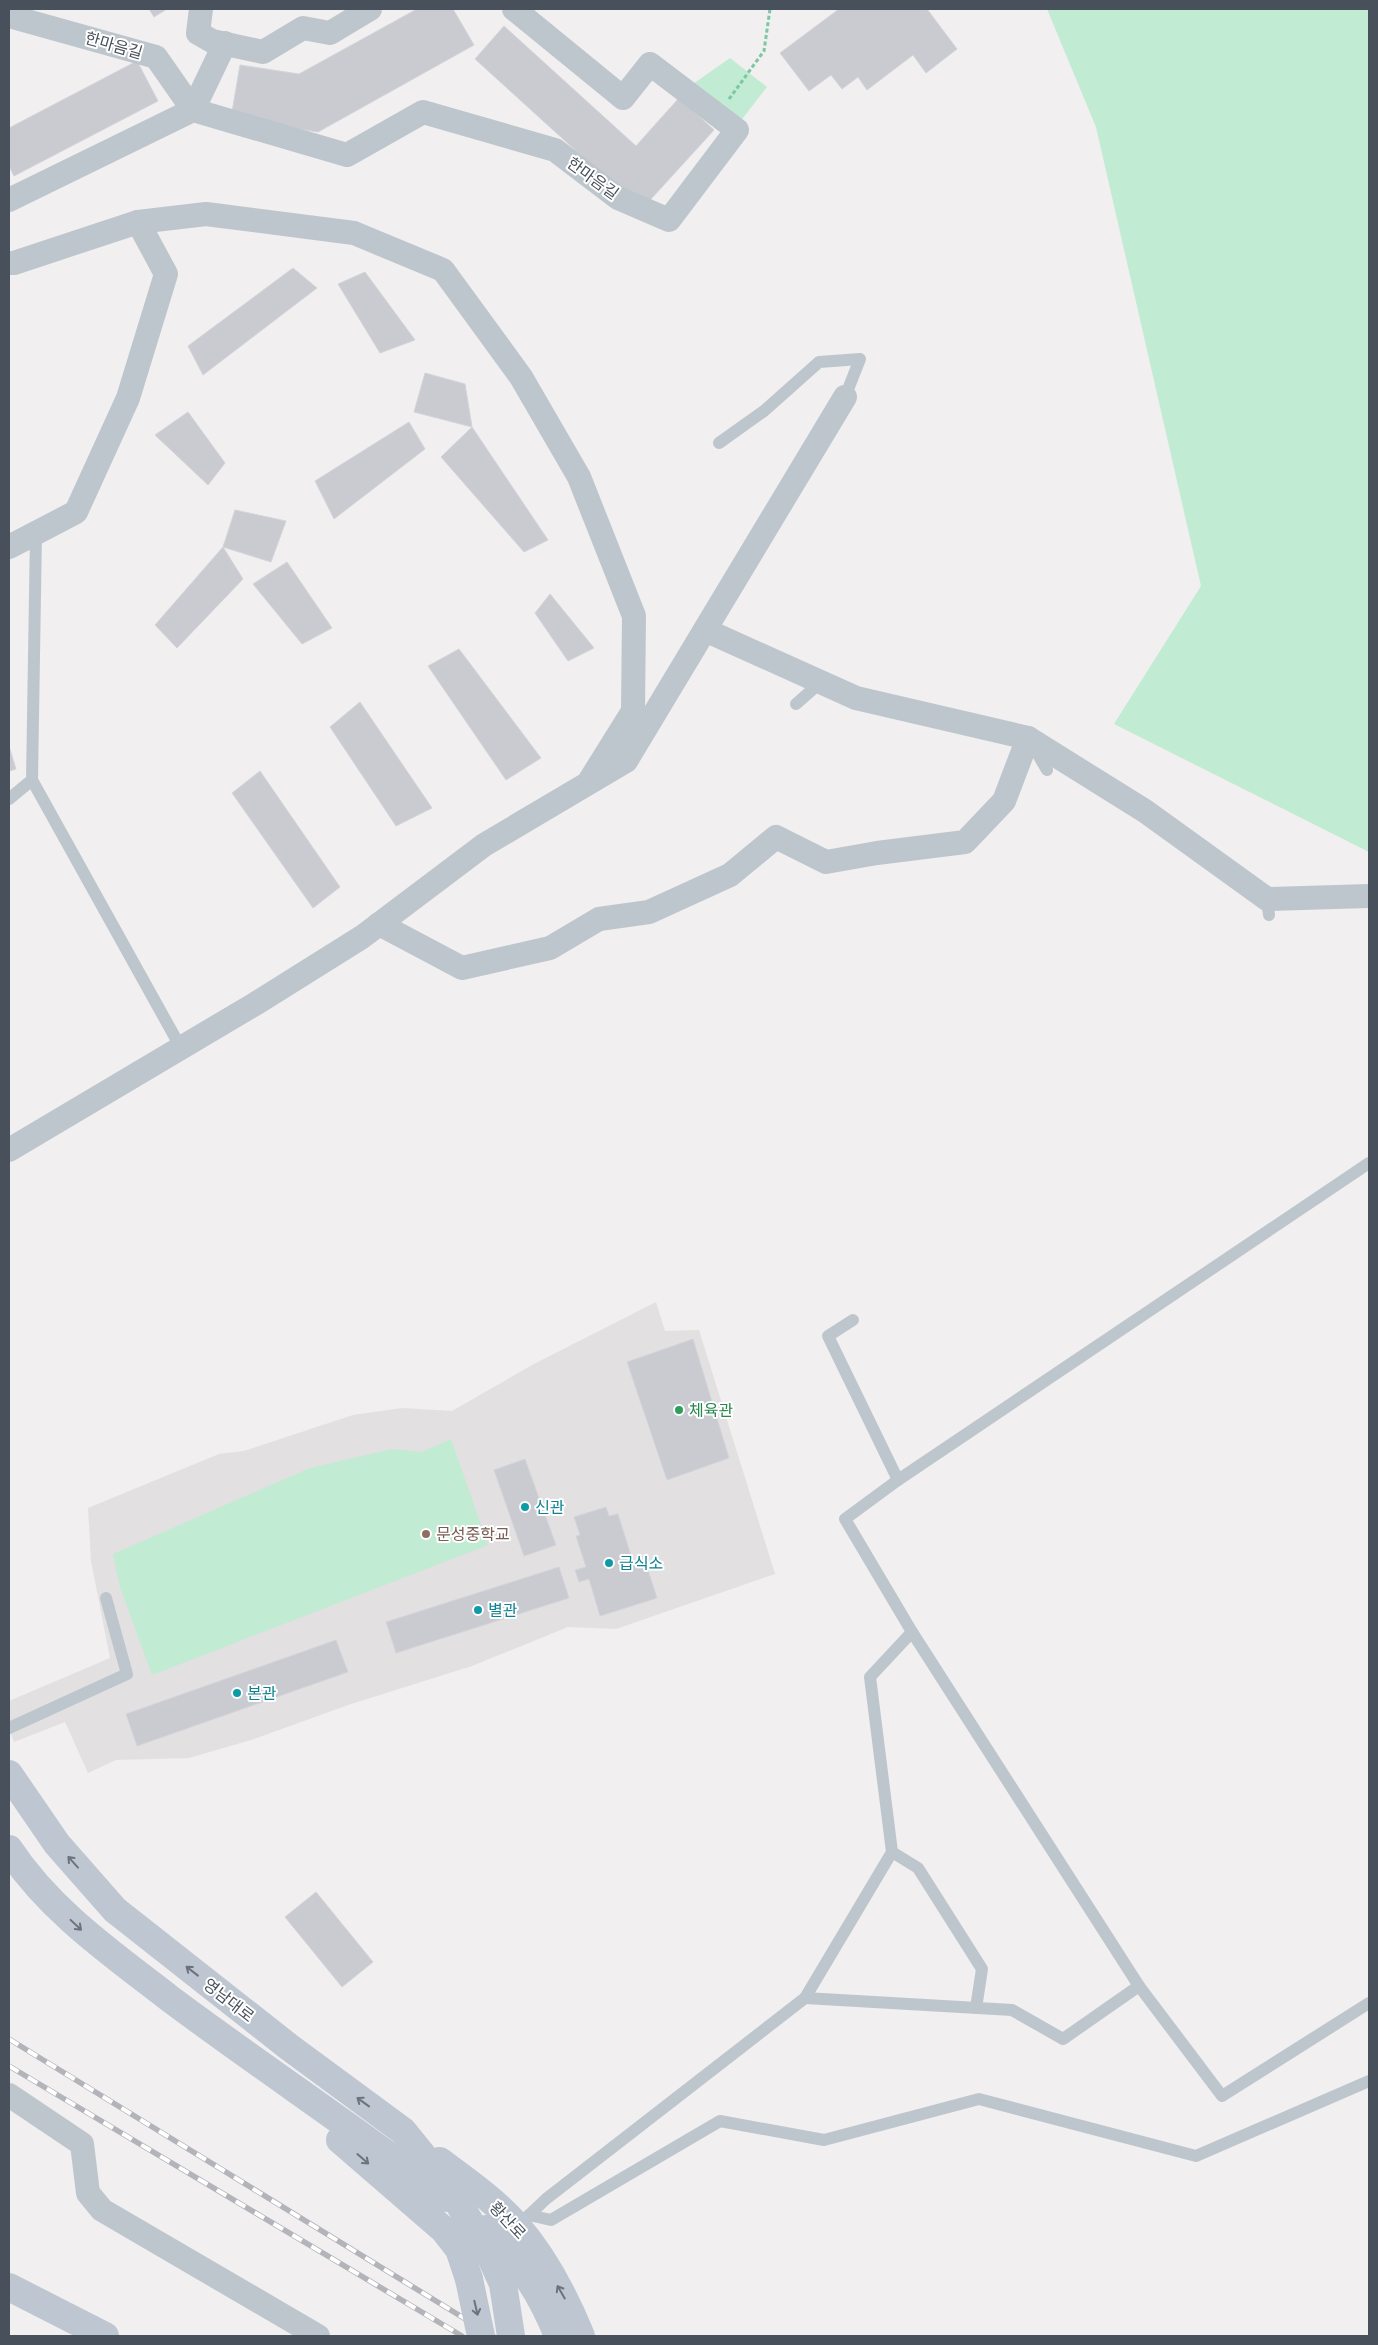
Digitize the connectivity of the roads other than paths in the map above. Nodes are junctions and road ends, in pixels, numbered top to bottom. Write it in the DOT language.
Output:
graph roads {
  1 [pos="201,9"];
  2 [pos="370,9"];
  3 [pos="514,9"];
  4 [pos="9,16"];
  5 [pos="225,43"];
  6 [pos="193,110"];
  7 [pos="9,200"];
  8 [pos="138,222"];
  9 [pos="9,263"];
  10 [pos="845,397"];
  11 [pos="719,442"];
  12 [pos="36,533"];
  13 [pos="9,548"];
  14 [pos="705,630"];
  15 [pos="821,682"];
  16 [pos="796,704"];
  17 [pos="1028,738"];
  18 [pos="1047,770"];
  19 [pos="32,780"];
  20 [pos="588,783"];
  21 [pos="9,799"];
  22 [pos="1369,896"];
  23 [pos="379,924"];
  24 [pos="181,1048"];
  25 [pos="9,1150"];
  26 [pos="1369,1162"];
  27 [pos="853,1320"];
  28 [pos="898,1480"];
  29 [pos="106,1598"];
  30 [pos="912,1632"];
  31 [pos="9,1728"];
  32 [pos="9,1774"];
  33 [pos="9,1849"];
  34 [pos="892,1852"];
  35 [pos="1139,1986"];
  36 [pos="805,1998"];
  37 [pos="1369,2003"];
  38 [pos="976,2008"];
  39 [pos="206,2025"];
  40 [pos="1369,2081"];
  41 [pos="9,2095"];
  42 [pos="402,2130"];
  43 [pos="463,2211"];
  44 [pos="516,2228"];
  45 [pos="9,2287"];
  46 [pos="105,2336"];
  47 [pos="318,2336"];
  48 [pos="481,2336"];
  49 [pos="511,2336"];
  50 [pos="558,2336"];
  51 [pos="580,2336"];
  1 -- 5 [label="street"];
  2 -- 5 [label="street"];
  3 -- 6 [label="street, 한마음길"];
  4 -- 6 [label="street, 한마음길"];
  5 -- 6 [label="street"];
  6 -- 7 [label="street"];
  8 -- 9 [label="street"];
  8 -- 12 [label="street"];
  8 -- 20 [label="street"];
  10 -- 11 [label="lane"];
  10 -- 14 [label="street"];
  12 -- 13 [label="street"];
  12 -- 19 [label="lane"];
  14 -- 15 [label="street"];
  14 -- 20 [label="street"];
  15 -- 16 [label="lane"];
  15 -- 17 [label="street"];
  17 -- 18 [label="lane"];
  17 -- 22 [label="street"];
  17 -- 23 [label="street"];
  19 -- 21 [label="lane"];
  19 -- 24 [label="lane"];
  20 -- 23 [label="street"];
  23 -- 24 [label="street"];
  24 -- 25 [label="street"];
  26 -- 28 [label="lane"];
  27 -- 28 [label="lane"];
  28 -- 30 [label="lane"];
  29 -- 31 [label="lane"];
  30 -- 34 [label="lane"];
  30 -- 35 [label="lane"];
  42 -- 32 [label="main road, 영남대로, one-way"];
  33 -- 39 [label="main road, 영남대로, one-way"];
  34 -- 36 [label="lane"];
  34 -- 38 [label="lane"];
  35 -- 37 [label="lane"];
  35 -- 38 [label="lane"];
  36 -- 38 [label="lane"];
  36 -- 44 [label="lane"];
  39 -- 43 [label="main road, 영남대로"];
  39 -- 48 [label="main road, 영남대로, one-way, bridge"];
  40 -- 44 [label="lane"];
  41 -- 47 [label="street"];
  42 -- 43 [label="main road, 영남대로"];
  42 -- 44 [label="main road, 황산로"];
  43 -- 44 [label="main road, 황산로"];
  43 -- 49 [label="main road, 영남대로"];
  44 -- 50 [label="main road, 황산로"];
  51 -- 44 [label="main road, 황산로, one-way"];
  45 -- 46 [label="main road"];
}
